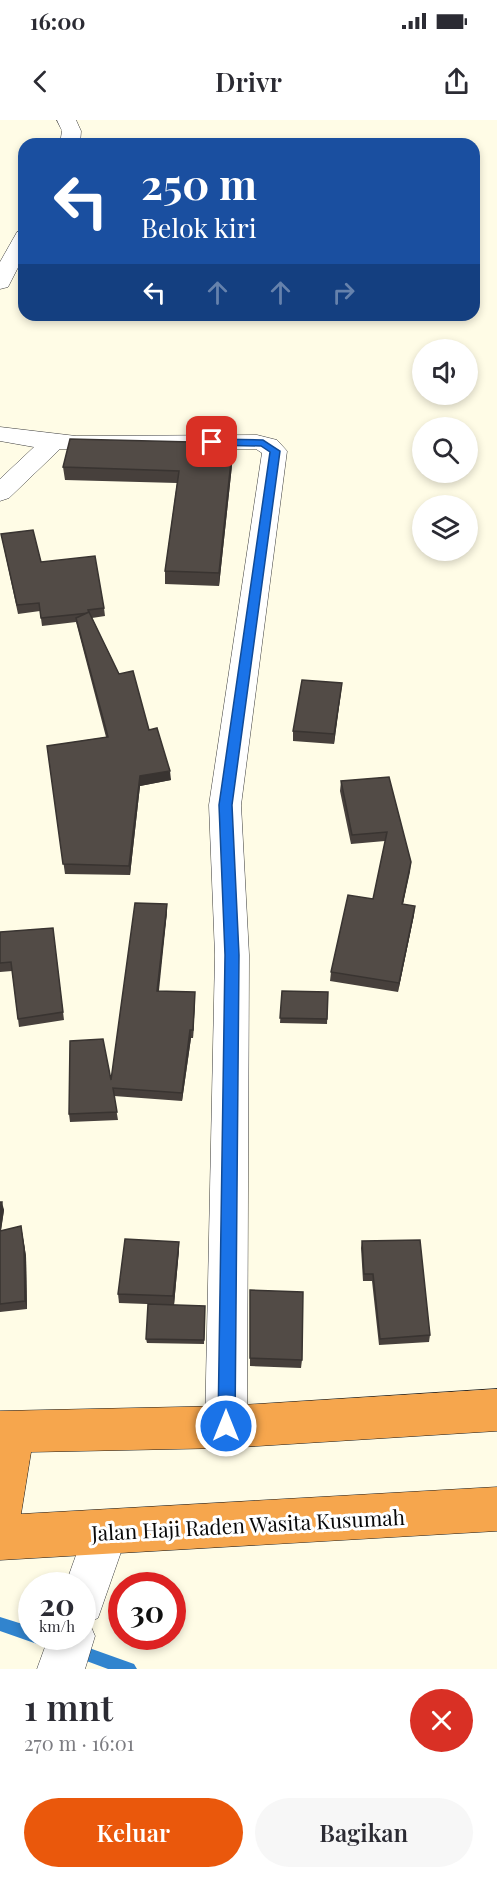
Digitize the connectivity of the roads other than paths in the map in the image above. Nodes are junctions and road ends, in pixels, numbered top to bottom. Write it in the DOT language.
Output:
graph roads {
  1 [pos="66,120"];
  2 [pos="72,138"];
  3 [pos="18,248"];
  4 [pos="0,282"];
  5 [pos="0,434"];
  6 [pos="53,442"];
  7 [pos="0,493"];
  8 [pos="497,1410"];
  9 [pos="226,1426"];
  10 [pos="6,1432"];
  11 [pos="497,1509"];
  12 [pos="0,1511"];
  13 [pos="106,1532"];
  14 [pos="0,1539"];
  15 [pos="92,1572"];
  16 [pos="68,1650"];
  17 [pos="62,1669"];
  1 -- 2 [label="street"];
  3 -- 4 [label="street"];
  5 -- 6 [label="street"];
  6 -- 7 [label="street"];
  6 -- 9 [label="street"];
  8 -- 9 [label="highway"];
  9 -- 10 [label="highway"];
  10 -- 12 [label="highway"];
  11 -- 13 [label="highway, Jalan Haji Raden Wasita Kusumah"];
  13 -- 14 [label="highway, Jalan Haji Raden Wasita Kusumah"];
  13 -- 15 [label="street"];
  16 -- 17 [label="street"];
}
